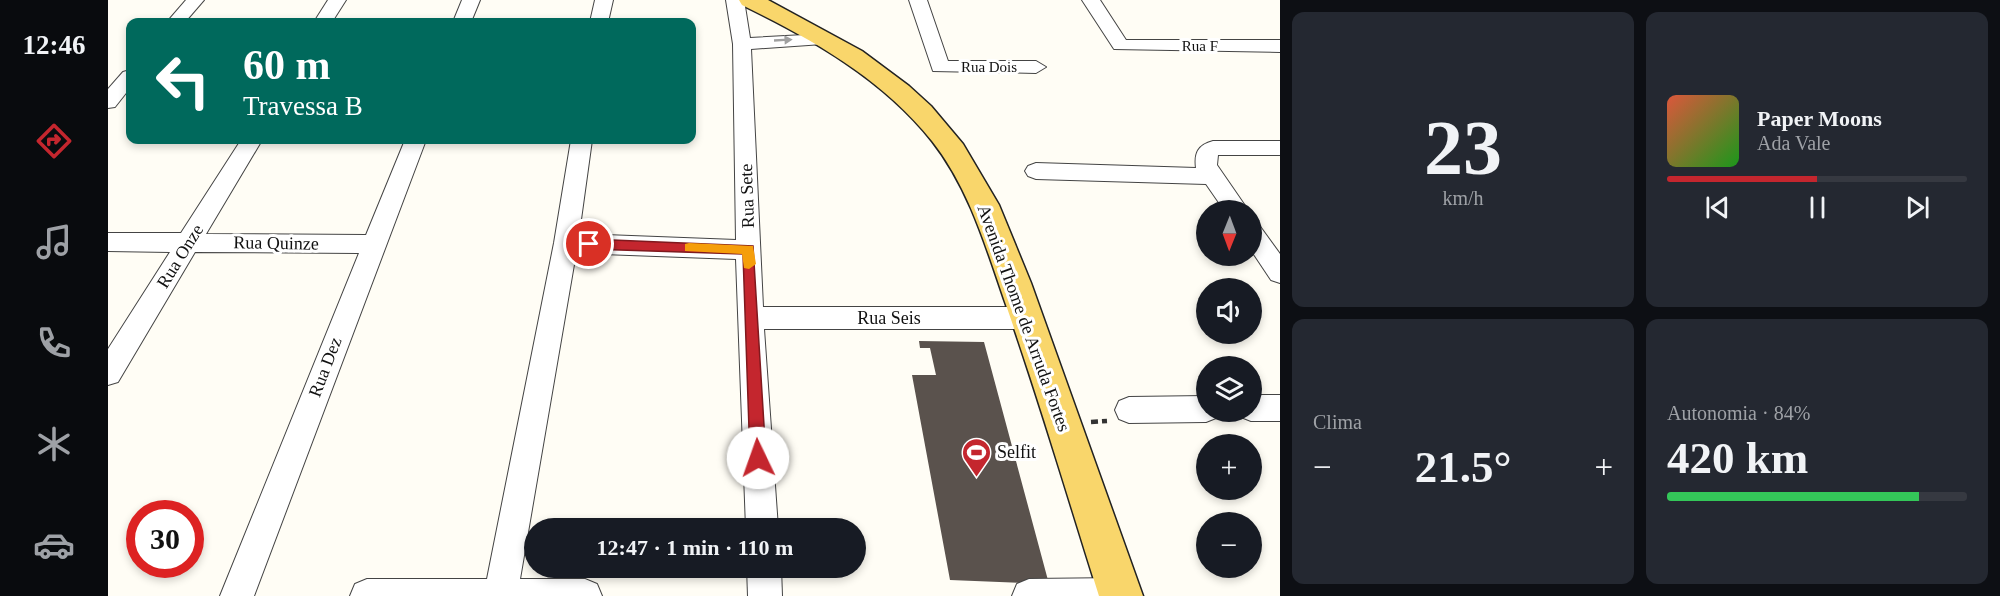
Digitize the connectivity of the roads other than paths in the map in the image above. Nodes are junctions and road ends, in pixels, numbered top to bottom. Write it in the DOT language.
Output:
graph roads {
  1 [pos="195,0"];
  2 [pos="337,0"];
  3 [pos="471,0"];
  4 [pos="604,0"];
  5 [pos="735,0"];
  6 [pos="750,0"];
  7 [pos="918,0"];
  8 [pos="1091,0"];
  9 [pos="179,18"];
  10 [pos="326,18"];
  11 [pos="464,18"];
  12 [pos="600,18"];
  13 [pos="823,39"];
  14 [pos="742,44"];
  15 [pos="1280,46"];
  16 [pos="1036,67"];
  17 [pos="126,81"];
  18 [pos="108,102"];
  19 [pos="249,144"];
  20 [pos="413,144"];
  21 [pos="580,144"];
  22 [pos="1280,148"];
  23 [pos="1035,171"];
  24 [pos="1213,176"];
  25 [pos="1229,200"];
  26 [pos="108,242"];
  27 [pos="188,242"];
  28 [pos="566,243"];
  29 [pos="373,244"];
  30 [pos="1262,247"];
  31 [pos="749,250"];
  32 [pos="1280,273"];
  33 [pos="750,318"];
  34 [pos="1028,318"];
  35 [pos="108,373"];
  36 [pos="1262,408"];
  37 [pos="1280,408"];
  38 [pos="1196,409"];
  39 [pos="1129,410"];
  40 [pos="761,518"];
  41 [pos="764,578"];
  42 [pos="501,594"];
  43 [pos="1121,595"];
  44 [pos="237,596"];
  45 [pos="367,596"];
  46 [pos="585,596"];
  47 [pos="765,596"];
  48 [pos="1029,596"];
  1 -- 9 [label="street"];
  2 -- 10 [label="street"];
  3 -- 11 [label="street"];
  4 -- 12 [label="street"];
  5 -- 14 [label="street, Rua Sete"];
  6 -- 13 [label="main road, Avenida Thome de Arruda Fortes"];
  7 -- 16 [label="street, Rua Dois"];
  8 -- 15 [label="street, Rua F"];
  14 -- 13 [label="street, one-way"];
  13 -- 34 [label="main road, Avenida Thome de Arruda Fortes"];
  14 -- 31 [label="street, Rua Sete"];
  17 -- 18 [label="street"];
  19 -- 27 [label="street, Rua Onze"];
  20 -- 29 [label="street, Rua Dez"];
  21 -- 28 [label="street"];
  22 -- 24 [label="street"];
  23 -- 24 [label="street"];
  24 -- 25 [label="street"];
  26 -- 27 [label="street, Rua Quinze"];
  27 -- 29 [label="street, Rua Quinze"];
  27 -- 35 [label="street, Rua Onze"];
  28 -- 31 [label="street"];
  28 -- 42 [label="street"];
  29 -- 44 [label="street, Rua Dez"];
  30 -- 32 [label="street"];
  31 -- 33 [label="street, Rua Sete"];
  33 -- 34 [label="street, Rua Seis"];
  33 -- 40 [label="street, Rua Sete"];
  34 -- 43 [label="main road, Avenida Thome de Arruda Fortes"];
  36 -- 37 [label="street"];
  38 -- 39 [label="street"];
  41 -- 47 [label="street"];
  42 -- 45 [label="street"];
  42 -- 46 [label="street"];
  43 -- 48 [label="street"];
}
